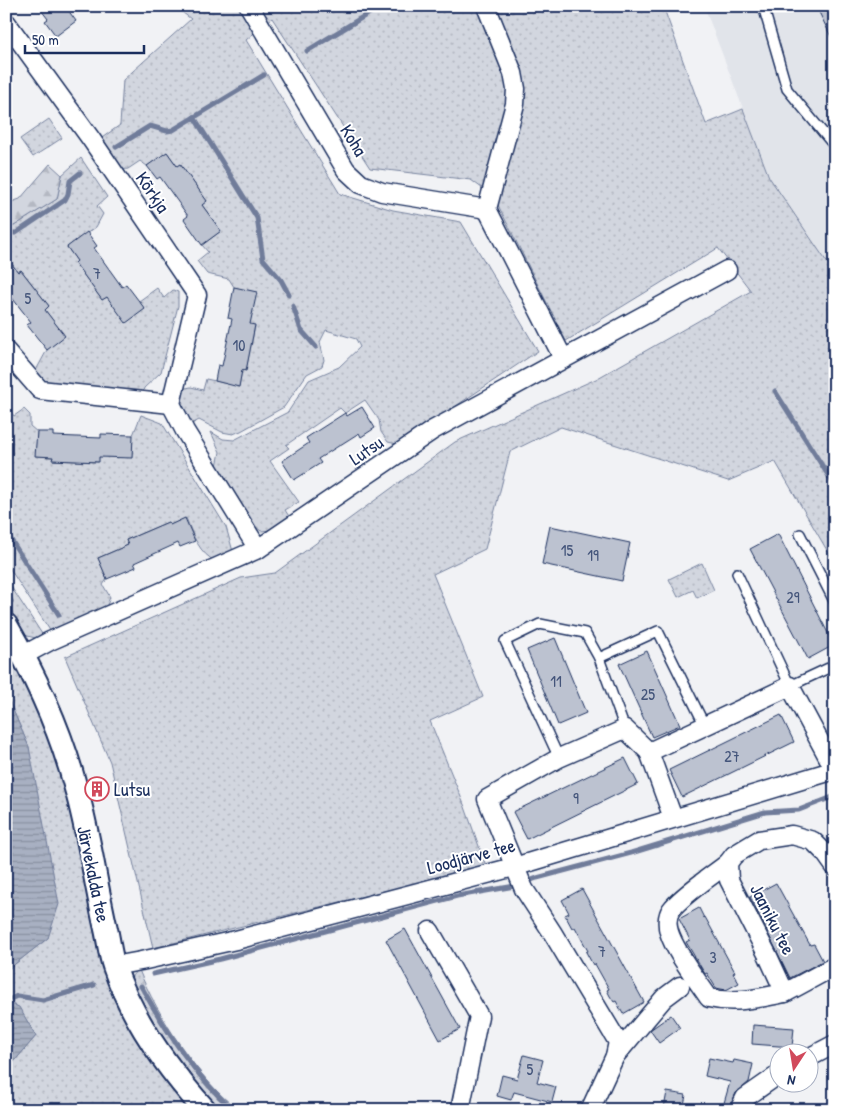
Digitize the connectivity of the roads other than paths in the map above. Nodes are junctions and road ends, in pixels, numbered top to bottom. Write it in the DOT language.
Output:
graph roads {
  1 [pos="249,6"];
  2 [pos="486,6"];
  3 [pos="763,6"];
  4 [pos="6,22"];
  5 [pos="835,147"];
  6 [pos="487,209"];
  7 [pos="727,270"];
  8 [pos="6,351"];
  9 [pos="563,358"];
  10 [pos="171,404"];
  11 [pos="800,534"];
  12 [pos="258,549"];
  13 [pos="737,572"];
  14 [pos="835,603"];
  15 [pos="6,625"];
  16 [pos="24,655"];
  17 [pos="600,658"];
  18 [pos="835,665"];
  19 [pos="790,686"];
  20 [pos="705,726"];
  21 [pos="625,729"];
  22 [pos="649,752"];
  23 [pos="559,758"];
  24 [pos="835,770"];
  25 [pos="91,810"];
  26 [pos="673,818"];
  27 [pos="86,833"];
  28 [pos="728,863"];
  29 [pos="835,867"];
  30 [pos="518,876"];
  31 [pos="430,931"];
  32 [pos="114,966"];
  33 [pos="835,966"];
  34 [pos="680,986"];
  35 [pos="785,993"];
  36 [pos="835,1044"];
  37 [pos="818,1053"];
  38 [pos="615,1056"];
  39 [pos="768,1082"];
  40 [pos="205,1110"];
  41 [pos="460,1110"];
  42 [pos="590,1110"];
  43 [pos="739,1110"];
  1 -- 6 [label="street, Koha"];
  2 -- 6 [label="street"];
  3 -- 5 [label="lane"];
  4 -- 10 [label="street, Kõrkja"];
  6 -- 9 [label="street"];
  7 -- 9 [label="street, Lutsu"];
  8 -- 10 [label="street"];
  9 -- 12 [label="street, Lutsu"];
  10 -- 12 [label="street"];
  11 -- 14 [label="lane"];
  12 -- 16 [label="street, Lutsu"];
  13 -- 19 [label="lane"];
  15 -- 16 [label="street, Järvekalda tee"];
  16 -- 27 [label="street, Järvekalda tee"];
  17 -- 20 [label="lane"];
  17 -- 21 [label="lane"];
  17 -- 23 [label="lane"];
  18 -- 19 [label="lane"];
  19 -- 20 [label="street"];
  19 -- 24 [label="street"];
  20 -- 22 [label="street"];
  21 -- 22 [label="street"];
  21 -- 23 [label="street"];
  22 -- 26 [label="street"];
  23 -- 30 [label="street"];
  24 -- 26 [label="street, Loodjärve tee"];
  25 -- 27 [label="lane"];
  26 -- 30 [label="street, Loodjärve tee"];
  27 -- 32 [label="street, Järvekalda tee"];
  28 -- 29 [label="street"];
  28 -- 35 [label="street, Jaaniku tee"];
  28 -- 35 [label="street"];
  30 -- 32 [label="street, Loodjärve tee"];
  30 -- 38 [label="street"];
  31 -- 41 [label="street"];
  32 -- 40 [label="street, Järvekalda tee"];
  33 -- 35 [label="street"];
  34 -- 38 [label="street"];
  36 -- 37 [label="street"];
  38 -- 42 [label="street"];
  39 -- 43 [label="street"];
}
